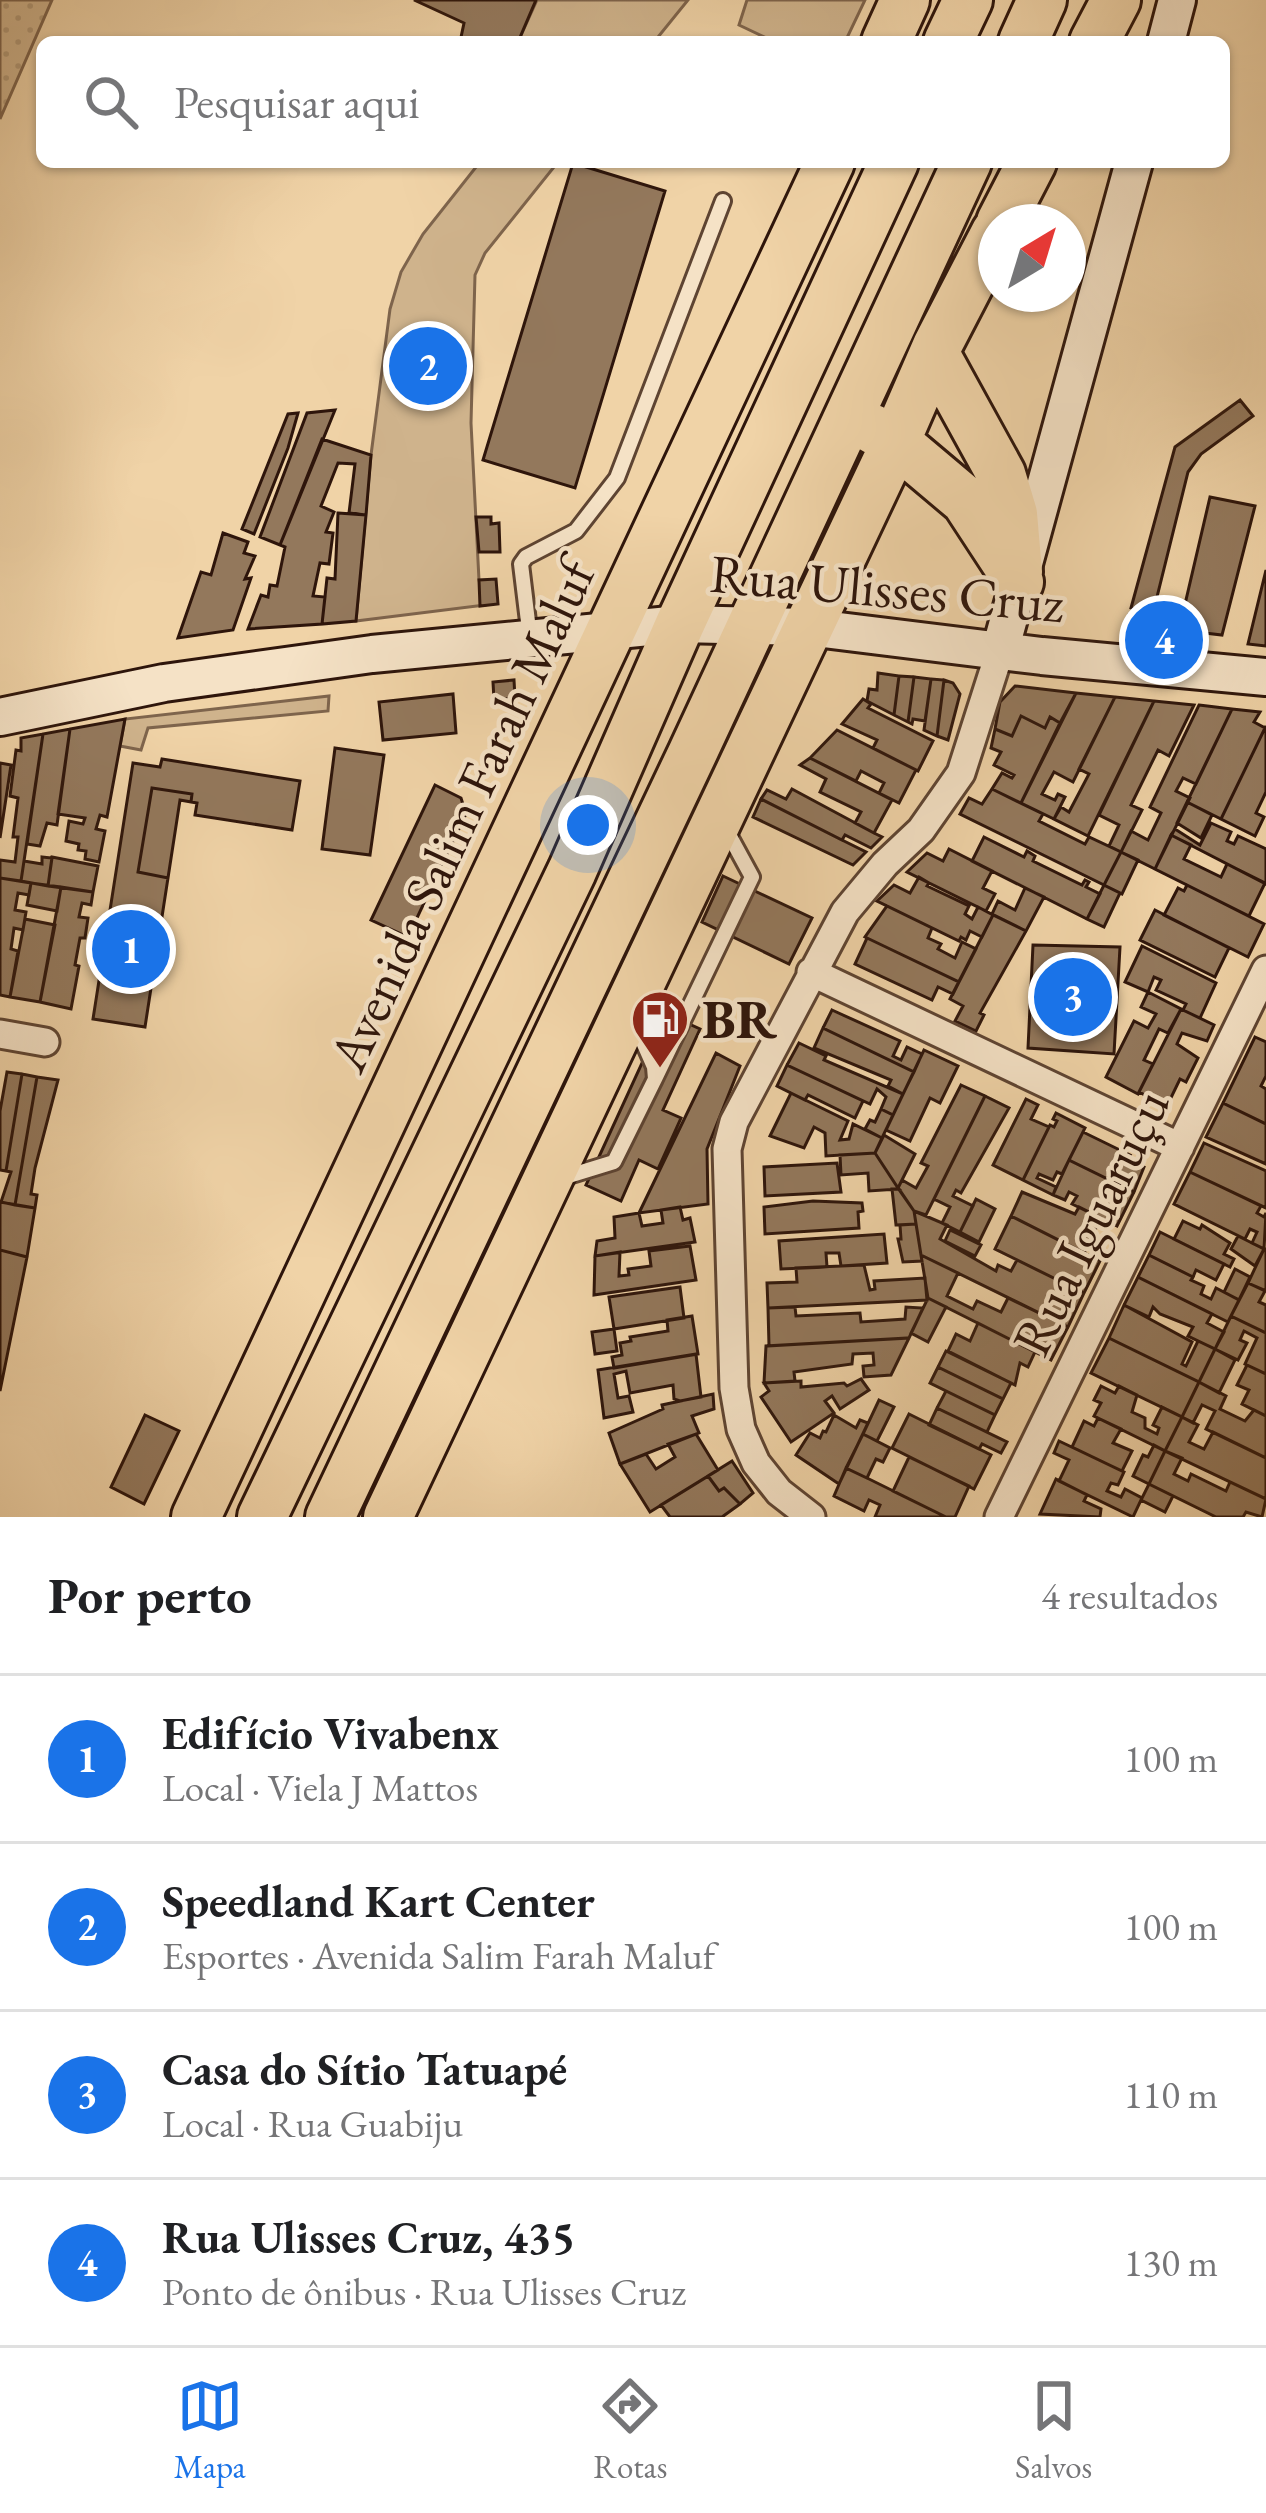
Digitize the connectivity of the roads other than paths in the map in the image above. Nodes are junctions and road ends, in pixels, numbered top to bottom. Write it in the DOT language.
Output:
graph roads {
  1 [pos="905,0"];
  2 [pos="968,0"];
  3 [pos="1042,0"];
  4 [pos="1116,0"];
  5 [pos="1177,0"];
  6 [pos="889,36"];
  7 [pos="951,36"];
  8 [pos="1025,36"];
  9 [pos="1097,36"];
  10 [pos="1168,36"];
  11 [pos="830,168"];
  12 [pos="891,168"];
  13 [pos="964,168"];
  14 [pos="975,168"];
  15 [pos="1029,168"];
  16 [pos="1131,168"];
  17 [pos="723,200"];
  18 [pos="1010,204"];
  19 [pos="978,267"];
  20 [pos="936,350"];
  21 [pos="727,385"];
  22 [pos="788,392"];
  23 [pos="848,416"];
  24 [pos="896,442"];
  25 [pos="1016,596"];
  26 [pos="753,623"];
  27 [pos="680,624"];
  28 [pos="808,627"];
  29 [pos="613,630"];
  30 [pos="530,638"];
  31 [pos="940,643"];
  32 [pos="1000,650"];
  33 [pos="1042,656"];
  34 [pos="1266,677"];
  35 [pos="0,717"];
  36 [pos="718,815"];
  37 [pos="540,938"];
  38 [pos="1266,970"];
  39 [pos="811,972"];
  40 [pos="628,1008"];
  41 [pos="0,1034"];
  42 [pos="45,1042"];
  43 [pos="655,1079"];
  44 [pos="1180,1148"];
  45 [pos="546,1182"];
  46 [pos="280,1343"];
  47 [pos="196,1517"];
  48 [pos="262,1517"];
  49 [pos="330,1517"];
  50 [pos="388,1517"];
  51 [pos="811,1517"];
  52 [pos="999,1517"];
  1 -- 6 [label="highway"];
  2 -- 7 [label="highway"];
  3 -- 8 [label="highway"];
  4 -- 9 [label="highway"];
  5 -- 10 [label="street"];
  11 -- 21 [label="highway, Avenida Salim Farah Maluf"];
  12 -- 22 [label="highway"];
  13 -- 23 [label="highway"];
  14 -- 20 [label="highway"];
  15 -- 18 [label="highway"];
  16 -- 25 [label="street"];
  17 -- 30 [label="lane"];
  19 -- 20 [label="highway"];
  20 -- 24 [label="highway"];
  20 -- 25 [label="highway"];
  21 -- 22 [label="highway"];
  21 -- 29 [label="highway, Avenida Salim Farah Maluf"];
  22 -- 23 [label="highway"];
  22 -- 27 [label="highway"];
  23 -- 24 [label="highway"];
  23 -- 26 [label="highway"];
  24 -- 25 [label="highway"];
  24 -- 28 [label="highway"];
  25 -- 31 [label="street"];
  25 -- 32 [label="street"];
  25 -- 33 [label="street"];
  26 -- 27 [label="street, Rua Ulisses Cruz"];
  26 -- 28 [label="street, Rua Ulisses Cruz"];
  26 -- 49 [label="highway"];
  27 -- 29 [label="street, Rua Ulisses Cruz"];
  27 -- 37 [label="highway"];
  28 -- 31 [label="street, Rua Ulisses Cruz"];
  28 -- 36 [label="highway"];
  29 -- 30 [label="street, Rua Ulisses Cruz"];
  29 -- 46 [label="highway, Avenida Salim Farah Maluf"];
  30 -- 35 [label="street, Rua Ulisses Cruz"];
  31 -- 32 [label="street, Rua Ulisses Cruz"];
  32 -- 33 [label="street, Rua Ulisses Cruz"];
  32 -- 39 [label="street"];
  33 -- 34 [label="street, Rua Ulisses Cruz"];
  36 -- 40 [label="highway"];
  36 -- 43 [label="lane"];
  37 -- 46 [label="highway"];
  37 -- 48 [label="highway"];
  38 -- 44 [label="street, Rua Iguaruçu"];
  39 -- 44 [label="street"];
  39 -- 51 [label="street"];
  40 -- 43 [label="lane"];
  40 -- 45 [label="highway"];
  41 -- 42 [label="street"];
  43 -- 45 [label="lane"];
  44 -- 52 [label="street, Rua Iguaruçu"];
  45 -- 50 [label="highway"];
  46 -- 47 [label="highway, Avenida Salim Farah Maluf"];
}
